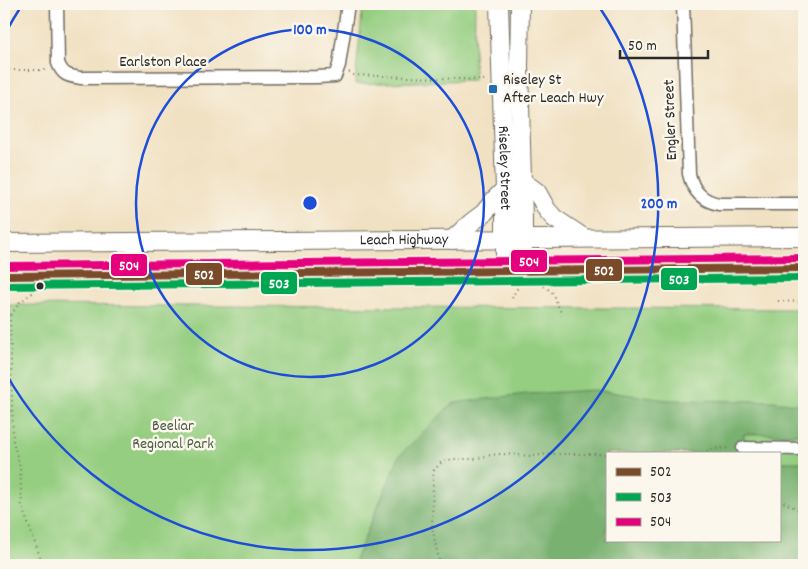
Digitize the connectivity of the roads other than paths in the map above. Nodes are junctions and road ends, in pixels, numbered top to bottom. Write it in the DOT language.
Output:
graph roads {
  1 [pos="57,4"];
  2 [pos="348,4"];
  3 [pos="499,4"];
  4 [pos="520,4"];
  5 [pos="683,4"];
  6 [pos="522,181"];
  7 [pos="505,189"];
  8 [pos="804,204"];
  9 [pos="804,236"];
  10 [pos="584,238"];
  11 [pos="505,239"];
  12 [pos="523,239"];
  13 [pos="452,240"];
  14 [pos="4,244"];
  15 [pos="804,268"];
  16 [pos="505,271"];
  17 [pos="4,276"];
  18 [pos="522,278"];
  19 [pos="743,448"];
  20 [pos="804,449"];
  1 -- 2 [label="street, Earlston Place"];
  3 -- 7 [label="highway, Riseley Street"];
  4 -- 6 [label="highway, Riseley Street"];
  5 -- 8 [label="street, Engler Street"];
  6 -- 10 [label="highway"];
  6 -- 12 [label="highway, Riseley Street"];
  7 -- 11 [label="highway, Riseley Street"];
  7 -- 13 [label="highway"];
  9 -- 10 [label="highway, Leach Highway"];
  10 -- 12 [label="highway, Leach Highway"];
  11 -- 12 [label="highway, Leach Highway"];
  11 -- 13 [label="highway, Leach Highway"];
  11 -- 16 [label="highway, Riseley Street"];
  12 -- 18 [label="highway, Riseley Street"];
  13 -- 14 [label="highway, Leach Highway"];
  15 -- 18 [label="highway, Leach Highway"];
  16 -- 17 [label="highway, Leach Highway"];
  16 -- 18 [label="highway, Leach Highway"];
  19 -- 20 [label="street"];
}
